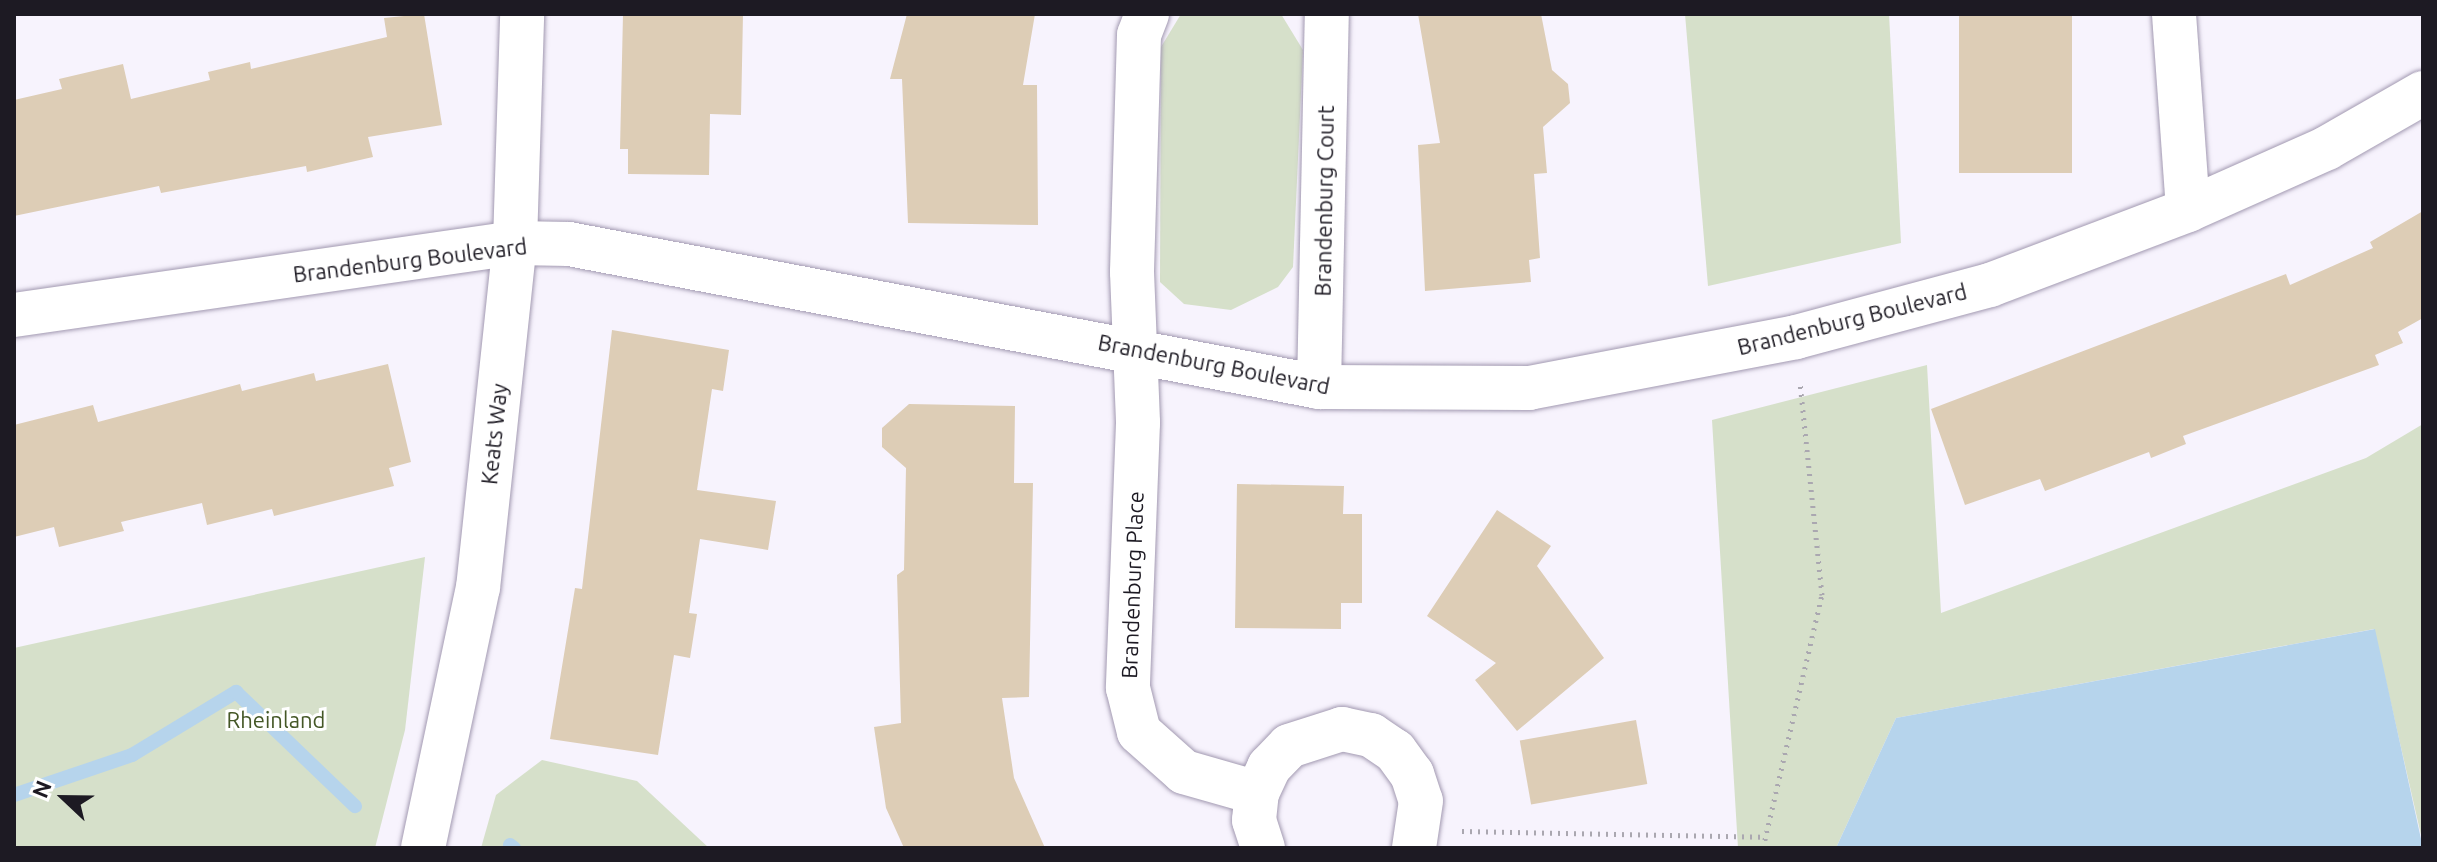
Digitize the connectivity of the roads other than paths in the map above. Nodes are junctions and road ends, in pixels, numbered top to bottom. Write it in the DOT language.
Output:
graph roads {
  1 [pos="522,14"];
  2 [pos="1147,14"];
  3 [pos="1327,14"];
  4 [pos="2174,14"];
  5 [pos="2423,93"];
  6 [pos="2188,210"];
  7 [pos="515,243"];
  8 [pos="14,315"];
  9 [pos="1138,349"];
  10 [pos="1319,387"];
  11 [pos="1257,793"];
  12 [pos="1417,839"];
  13 [pos="423,848"];
  14 [pos="1263,848"];
  1 -- 7 [label="street, Keats Way"];
  2 -- 9 [label="street"];
  3 -- 10 [label="street, Brandenburg Court"];
  4 -- 6 [label="street"];
  5 -- 6 [label="street, Brandenburg Boulevard"];
  6 -- 10 [label="street, Brandenburg Boulevard"];
  7 -- 8 [label="street, Brandenburg Boulevard"];
  7 -- 9 [label="street, Brandenburg Boulevard"];
  7 -- 13 [label="street, Keats Way"];
  9 -- 10 [label="street, Brandenburg Boulevard"];
  9 -- 11 [label="street, Brandenburg Place"];
  11 -- 12 [label="street"];
  11 -- 14 [label="street"];
}
